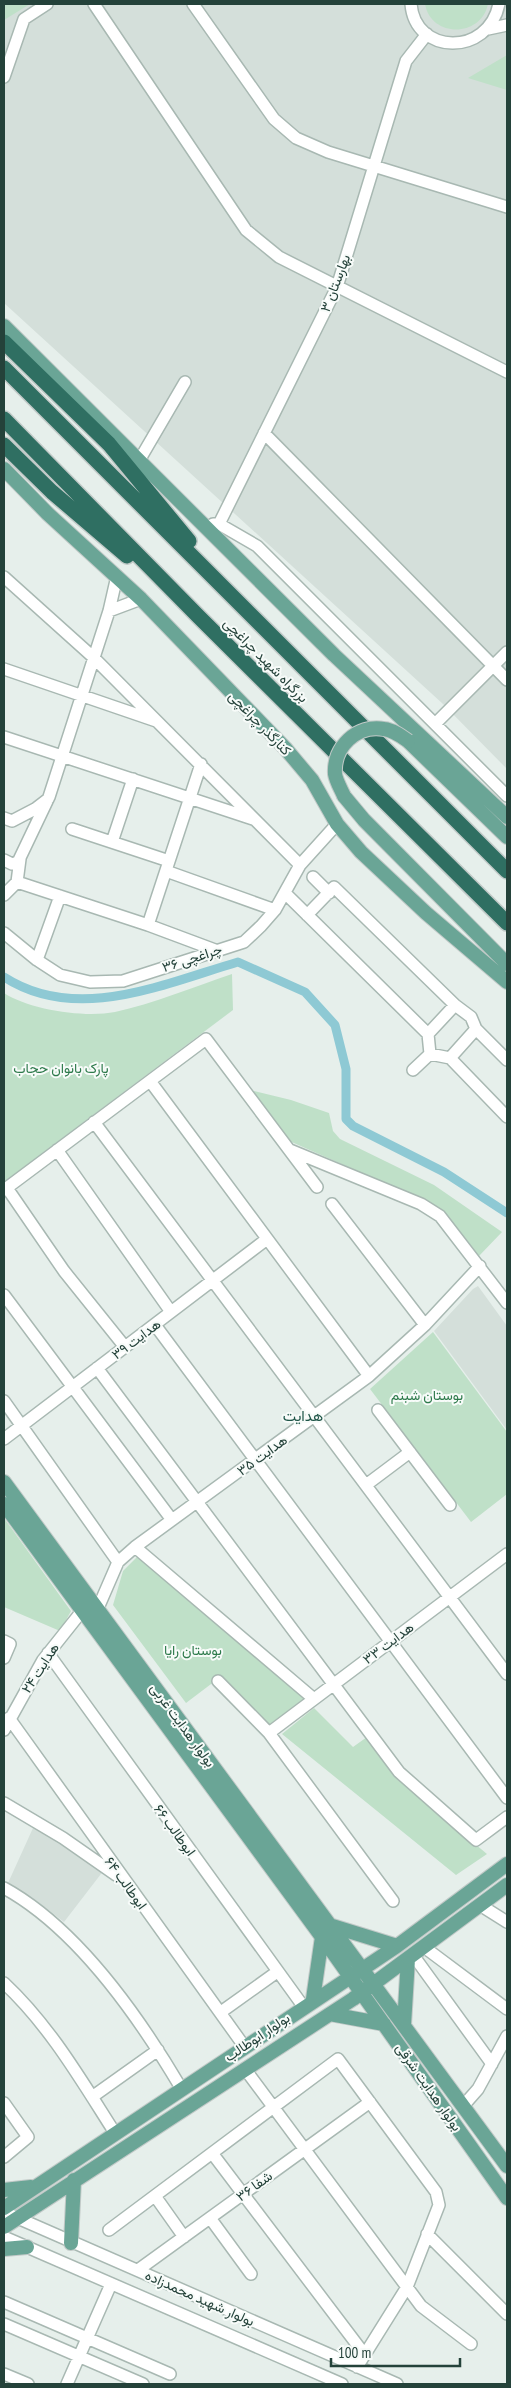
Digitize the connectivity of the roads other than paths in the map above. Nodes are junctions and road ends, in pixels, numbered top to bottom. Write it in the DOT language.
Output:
graph roads {
  1 [pos="47,4"];
  2 [pos="94,4"];
  3 [pos="193,4"];
  4 [pos="411,4"];
  5 [pos="499,4"];
  6 [pos="507,25"];
  7 [pos="488,28"];
  8 [pos="427,34"];
  9 [pos="4,77"];
  10 [pos="374,166"];
  11 [pos="507,206"];
  12 [pos="337,288"];
  13 [pos="4,326"];
  14 [pos="4,342"];
  15 [pos="4,368"];
  16 [pos="507,372"];
  17 [pos="185,382"];
  18 [pos="4,419"];
  19 [pos="264,433"];
  20 [pos="4,446"];
  21 [pos="140,460"];
  22 [pos="4,469"];
  23 [pos="201,522"];
  24 [pos="219,524"];
  25 [pos="117,576"];
  26 [pos="4,577"];
  27 [pos="221,584"];
  28 [pos="141,599"];
  29 [pos="109,611"];
  30 [pos="199,617"];
  31 [pos="507,652"];
  32 [pos="93,657"];
  33 [pos="493,666"];
  34 [pos="4,668"];
  35 [pos="507,680"];
  36 [pos="81,696"];
  37 [pos="159,722"];
  38 [pos="435,724"];
  39 [pos="4,737"];
  40 [pos="62,756"];
  41 [pos="201,764"];
  42 [pos="133,779"];
  43 [pos="507,796"];
  44 [pos="49,797"];
  45 [pos="190,798"];
  46 [pos="507,817"];
  47 [pos="6,820"];
  48 [pos="255,820"];
  49 [pos="337,824"];
  50 [pos="72,829"];
  51 [pos="30,835"];
  52 [pos="507,837"];
  53 [pos="112,842"];
  54 [pos="20,859"];
  55 [pos="4,860"];
  56 [pos="300,865"];
  57 [pos="167,866"];
  58 [pos="507,871"];
  59 [pos="313,877"];
  60 [pos="17,882"];
  61 [pos="285,893"];
  62 [pos="329,893"];
  63 [pos="4,895"];
  64 [pos="60,896"];
  65 [pos="275,910"];
  66 [pos="307,915"];
  67 [pos="507,922"];
  68 [pos="148,925"];
  69 [pos="4,933"];
  70 [pos="215,950"];
  71 [pos="36,960"];
  72 [pos="507,964"];
  73 [pos="507,982"];
  74 [pos="455,1005"];
  75 [pos="476,1028"];
  76 [pos="428,1034"];
  77 [pos="430,1054"];
  78 [pos="450,1058"];
  79 [pos="507,1060"];
  80 [pos="413,1070"];
  81 [pos="150,1081"];
  82 [pos="507,1117"];
  83 [pos="94,1122"];
  84 [pos="288,1149"];
  85 [pos="57,1150"];
  86 [pos="317,1187"];
  87 [pos="5,1189"];
  88 [pos="332,1204"];
  89 [pos="267,1239"];
  90 [pos="480,1266"];
  91 [pos="214,1280"];
  92 [pos="4,1295"];
  93 [pos="507,1303"];
  94 [pos="171,1312"];
  95 [pos="155,1324"];
  96 [pos="425,1325"];
  97 [pos="125,1347"];
  98 [pos="97,1368"];
  99 [pos="369,1376"];
  100 [pos="71,1388"];
  101 [pos="4,1401"];
  102 [pos="378,1410"];
  103 [pos="315,1416"];
  104 [pos="22,1425"];
  105 [pos="4,1439"];
  106 [pos="410,1452"];
  107 [pos="255,1460"];
  108 [pos="4,1482"];
  109 [pos="366,1485"];
  110 [pos="198,1501"];
  111 [pos="4,1504"];
  112 [pos="450,1505"];
  113 [pos="172,1520"];
  114 [pos="135,1547"];
  115 [pos="506,1557"];
  116 [pos="118,1562"];
  117 [pos="450,1597"];
  118 [pos="98,1608"];
  119 [pos="82,1610"];
  120 [pos="392,1641"];
  121 [pos="7,1643"];
  122 [pos="48,1653"];
  123 [pos="4,1658"];
  124 [pos="507,1674"];
  125 [pos="218,1681"];
  126 [pos="335,1684"];
  127 [pos="314,1699"];
  128 [pos="158,1703"];
  129 [pos="9,1718"];
  130 [pos="4,1730"];
  131 [pos="269,1733"];
  132 [pos="507,1798"];
  133 [pos="4,1803"];
  134 [pos="507,1817"];
  135 [pos="507,1864"];
  136 [pos="507,1869"];
  137 [pos="507,1876"];
  138 [pos="125,1883"];
  139 [pos="507,1885"];
  140 [pos="4,1888"];
  141 [pos="393,1901"];
  142 [pos="480,1905"];
  143 [pos="507,1922"];
  144 [pos="325,1931"];
  145 [pos="397,1946"];
  146 [pos="415,1953"];
  147 [pos="277,1972"];
  148 [pos="356,1972"];
  149 [pos="4,1983"];
  150 [pos="367,1988"];
  151 [pos="308,2003"];
  152 [pos="507,2009"];
  153 [pos="221,2012"];
  154 [pos="330,2014"];
  155 [pos="384,2024"];
  156 [pos="404,2025"];
  157 [pos="507,2036"];
  158 [pos="244,2046"];
  159 [pos="158,2050"];
  160 [pos="492,2064"];
  161 [pos="245,2069"];
  162 [pos="181,2088"];
  163 [pos="92,2097"];
  164 [pos="370,2102"];
  165 [pos="4,2103"];
  166 [pos="275,2106"];
  167 [pos="463,2106"];
  168 [pos="115,2133"];
  169 [pos="306,2149"];
  170 [pos="212,2153"];
  171 [pos="4,2157"];
  172 [pos="507,2167"];
  173 [pos="493,2178"];
  174 [pos="74,2180"];
  175 [pos="34,2187"];
  176 [pos="4,2190"];
  177 [pos="243,2194"];
  178 [pos="155,2196"];
  179 [pos="507,2198"];
  180 [pos="4,2208"];
  181 [pos="4,2212"];
  182 [pos="17,2218"];
  183 [pos="210,2218"];
  184 [pos="4,2226"];
  185 [pos="109,2230"];
  186 [pos="427,2234"];
  187 [pos="4,2237"];
  188 [pos="184,2237"];
  189 [pos="71,2243"];
  190 [pos="27,2247"];
  191 [pos="4,2249"];
  192 [pos="138,2270"];
  193 [pos="251,2274"];
  194 [pos="111,2284"];
  195 [pos="407,2287"];
  196 [pos="4,2302"];
  197 [pos="507,2314"];
  198 [pos="4,2324"];
  199 [pos="87,2337"];
  200 [pos="471,2344"];
  201 [pos="365,2355"];
  202 [pos="79,2356"];
  203 [pos="356,2367"];
  204 [pos="4,2374"];
  205 [pos="170,2374"];
  206 [pos="28,2384"];
  207 [pos="67,2384"];
  208 [pos="143,2384"];
  209 [pos="342,2384"];
  210 [pos="395,2384"];
  1 -- 9 [label="street"];
  2 -- 12 [label="street"];
  3 -- 10 [label="street"];
  4 -- 8 [label="street"];
  5 -- 7 [label="street"];
  6 -- 7 [label="street"];
  7 -- 8 [label="street"];
  8 -- 10 [label="street, بهارستان ۳"];
  10 -- 11 [label="street"];
  10 -- 12 [label="street, بهارستان ۳"];
  12 -- 16 [label="street"];
  12 -- 19 [label="street, بهارستان ۳"];
  13 -- 21 [label="main road"];
  14 -- 27 [label="highway"];
  15 -- 27 [label="highway, بزرگراه شهید چراغچی"];
  17 -- 21 [label="street"];
  18 -- 30 [label="highway, بزرگراه شهید چراغچی"];
  19 -- 24 [label="street, بهارستان ۳"];
  19 -- 33 [label="street"];
  20 -- 30 [label="highway"];
  21 -- 23 [label="main road"];
  22 -- 25 [label="main road, کنارگذر چراغچی"];
  23 -- 24 [label="street"];
  23 -- 46 [label="main road"];
  24 -- 38 [label="street"];
  25 -- 28 [label="main road, کنارگذر چراغچی"];
  25 -- 29 [label="street"];
  26 -- 32 [label="street"];
  27 -- 58 [label="highway, بزرگراه شهید چراغچی"];
  28 -- 29 [label="street"];
  28 -- 49 [label="main road, کنارگذر چراغچی"];
  29 -- 32 [label="street"];
  30 -- 67 [label="highway, بزرگراه شهید چراغچی"];
  31 -- 33 [label="street"];
  32 -- 36 [label="street"];
  32 -- 37 [label="street"];
  33 -- 35 [label="street"];
  33 -- 38 [label="street"];
  34 -- 36 [label="street"];
  36 -- 37 [label="street"];
  36 -- 40 [label="street"];
  37 -- 41 [label="street"];
  38 -- 43 [label="street"];
  39 -- 40 [label="street"];
  40 -- 42 [label="street"];
  40 -- 44 [label="street"];
  41 -- 45 [label="street"];
  41 -- 48 [label="street"];
  42 -- 45 [label="street"];
  42 -- 53 [label="street"];
  44 -- 47 [label="street"];
  44 -- 51 [label="street"];
  45 -- 48 [label="street"];
  45 -- 57 [label="street"];
  47 -- 51 [label="street"];
  48 -- 56 [label="street"];
  49 -- 56 [label="street, چراغچی ۳۶"];
  49 -- 73 [label="main road, کنارگذر چراغچی"];
  50 -- 53 [label="street"];
  51 -- 54 [label="street"];
  52 -- 72 [label="main road, bridge"];
  53 -- 57 [label="street"];
  54 -- 55 [label="street"];
  54 -- 60 [label="street"];
  56 -- 61 [label="street, چراغچی ۳۶"];
  57 -- 65 [label="street"];
  57 -- 68 [label="street"];
  59 -- 62 [label="street"];
  60 -- 63 [label="street"];
  60 -- 64 [label="street"];
  61 -- 65 [label="street, چراغچی ۳۶"];
  61 -- 66 [label="street"];
  62 -- 66 [label="street"];
  62 -- 74 [label="street"];
  64 -- 68 [label="street"];
  64 -- 71 [label="street"];
  65 -- 70 [label="street, چراغچی ۳۶"];
  66 -- 76 [label="street"];
  68 -- 70 [label="street"];
  69 -- 71 [label="street, چراغچی ۳۶"];
  70 -- 71 [label="street, چراغچی ۳۶"];
  74 -- 75 [label="street"];
  74 -- 76 [label="street"];
  75 -- 78 [label="street"];
  75 -- 79 [label="street"];
  76 -- 77 [label="street"];
  77 -- 78 [label="street"];
  77 -- 80 [label="street"];
  78 -- 82 [label="street"];
  81 -- 83 [label="street"];
  81 -- 84 [label="street"];
  81 -- 89 [label="street"];
  83 -- 85 [label="street"];
  83 -- 91 [label="street"];
  84 -- 86 [label="street"];
  84 -- 90 [label="street"];
  85 -- 87 [label="street"];
  85 -- 94 [label="street"];
  87 -- 97 [label="street"];
  88 -- 96 [label="street"];
  89 -- 91 [label="street, هدایت ۳۹"];
  89 -- 99 [label="street"];
  90 -- 93 [label="street"];
  90 -- 96 [label="street, هدایت ۳۵"];
  91 -- 94 [label="street, هدایت ۳۹"];
  91 -- 103 [label="street"];
  92 -- 100 [label="street"];
  94 -- 95 [label="street, هدایت ۳۹"];
  95 -- 97 [label="street, هدایت ۳۹"];
  95 -- 107 [label="street"];
  96 -- 99 [label="street, هدایت ۳۵"];
  97 -- 98 [label="street, هدایت ۳۹"];
  98 -- 100 [label="street, هدایت ۳۹"];
  98 -- 110 [label="street"];
  99 -- 103 [label="street, هدایت ۳۵"];
  100 -- 104 [label="street, هدایت ۳۹"];
  100 -- 113 [label="street"];
  101 -- 104 [label="street"];
  102 -- 106 [label="street"];
  103 -- 107 [label="street, هدایت ۳۵"];
  103 -- 109 [label="street"];
  104 -- 105 [label="street, هدایت ۳۹"];
  104 -- 116 [label="street"];
  106 -- 109 [label="street"];
  106 -- 112 [label="street"];
  107 -- 110 [label="street, هدایت ۳۵"];
  107 -- 120 [label="street"];
  108 -- 118 [label="main road, بولوار هدایت غربی"];
  109 -- 117 [label="street"];
  110 -- 113 [label="street, هدایت ۳۵"];
  110 -- 126 [label="street"];
  111 -- 119 [label="main road, بولوار هدایت غربی"];
  113 -- 114 [label="street, هدایت ۳۵"];
  114 -- 116 [label="street, هدایت ۳۵"];
  114 -- 127 [label="street"];
  115 -- 117 [label="street, هدایت ۳۳"];
  116 -- 118 [label="street, هدایت ۳۵"];
  117 -- 120 [label="street, هدایت ۳۳"];
  117 -- 124 [label="street"];
  118 -- 128 [label="main road, بولوار هدایت غربی"];
  119 -- 122 [label="street, هدایت ۲۴"];
  119 -- 128 [label="main road, بولوار هدایت غربی"];
  120 -- 126 [label="street, هدایت ۳۳"];
  120 -- 132 [label="street"];
  121 -- 123 [label="street"];
  122 -- 129 [label="street, هدایت ۲۴"];
  122 -- 147 [label="street, ابوطالب ۶۶"];
  125 -- 131 [label="street"];
  126 -- 127 [label="street, هدایت ۳۳"];
  126 -- 134 [label="street"];
  127 -- 131 [label="street, هدایت ۳۳"];
  128 -- 144 [label="main road, بولوار هدایت غربی"];
  129 -- 130 [label="street, هدایت ۲۴"];
  129 -- 138 [label="street, ابوطالب ۶۴"];
  131 -- 141 [label="street"];
  133 -- 138 [label="street"];
  135 -- 145 [label="main road, بولوار ابوطالب"];
  136 -- 137 [label="main road"];
  138 -- 153 [label="street, ابوطالب ۶۴"];
  139 -- 142 [label="main road, بولوار ابوطالب"];
  140 -- 159 [label="street"];
  142 -- 143 [label="street"];
  142 -- 146 [label="main road, بولوار ابوطالب"];
  144 -- 145 [label="main road"];
  144 -- 148 [label="main road, بولوار هدایت غربی"];
  144 -- 151 [label="main road"];
  145 -- 148 [label="main road, بولوار ابوطالب"];
  146 -- 150 [label="main road, بولوار ابوطالب"];
  146 -- 152 [label="street"];
  146 -- 156 [label="main road"];
  146 -- 160 [label="street"];
  147 -- 151 [label="street, ابوطالب ۶۶"];
  147 -- 153 [label="street"];
  148 -- 150 [label="main road, بولوار هدایت شرقی"];
  148 -- 151 [label="main road, بولوار ابوطالب"];
  149 -- 163 [label="street"];
  150 -- 154 [label="main road, بولوار ابوطالب"];
  150 -- 155 [label="main road, بولوار هدایت شرقی"];
  150 -- 156 [label="main road, بولوار هدایت شرقی"];
  151 -- 158 [label="main road, بولوار ابوطالب"];
  153 -- 158 [label="street, ابوطالب ۶۴"];
  154 -- 155 [label="main road"];
  154 -- 161 [label="main road, بولوار ابوطالب"];
  155 -- 173 [label="main road, بولوار هدایت شرقی"];
  156 -- 167 [label="main road, بولوار هدایت شرقی"];
  157 -- 160 [label="street"];
  158 -- 162 [label="main road, بولوار ابوطالب"];
  159 -- 162 [label="street"];
  159 -- 163 [label="street"];
  160 -- 167 [label="street"];
  161 -- 166 [label="street"];
  161 -- 174 [label="main road, بولوار ابوطالب"];
  162 -- 168 [label="main road, بولوار ابوطالب"];
  163 -- 168 [label="street"];
  164 -- 166 [label="street"];
  164 -- 169 [label="street, شفا ۳۶"];
  164 -- 186 [label="street"];
  165 -- 171 [label="street"];
  166 -- 169 [label="street"];
  166 -- 170 [label="street"];
  167 -- 172 [label="main road, بولوار هدایت شرقی"];
  168 -- 175 [label="main road, بولوار ابوطالب"];
  169 -- 177 [label="street, شفا ۳۶"];
  169 -- 195 [label="street"];
  170 -- 177 [label="street"];
  170 -- 178 [label="street"];
  172 -- 173 [label="main road"];
  173 -- 179 [label="main road, بولوار هدایت شرقی"];
  174 -- 182 [label="main road, بولوار ابوطالب"];
  174 -- 189 [label="main road"];
  175 -- 176 [label="main road"];
  175 -- 180 [label="main road, بولوار ابوطالب"];
  177 -- 183 [label="street, شفا ۳۶"];
  177 -- 201 [label="street"];
  178 -- 185 [label="street"];
  178 -- 188 [label="street"];
  181 -- 182 [label="street, بولوار شهید محمدزاده"];
  182 -- 184 [label="main road, بولوار ابوطالب"];
  182 -- 189 [label="street, بولوار شهید محمدزاده"];
  183 -- 188 [label="street, شفا ۳۶"];
  183 -- 193 [label="street"];
  186 -- 195 [label="street"];
  186 -- 197 [label="street"];
  187 -- 190 [label="street, بولوار شهید محمدزاده"];
  188 -- 192 [label="street, شفا ۳۶"];
  189 -- 192 [label="street, بولوار شهید محمدزاده"];
  190 -- 191 [label="main road"];
  190 -- 194 [label="street, بولوار شهید محمدزاده"];
  192 -- 203 [label="street, بولوار شهید محمدزاده"];
  194 -- 199 [label="street"];
  194 -- 209 [label="street, بولوار شهید محمدزاده"];
  195 -- 200 [label="street"];
  195 -- 201 [label="street"];
  196 -- 199 [label="street"];
  198 -- 202 [label="street"];
  199 -- 202 [label="street"];
  199 -- 205 [label="street"];
  201 -- 203 [label="street"];
  202 -- 207 [label="street"];
  202 -- 208 [label="street"];
  203 -- 210 [label="street, بولوار شهید محمدزاده"];
  204 -- 206 [label="street"];
}
